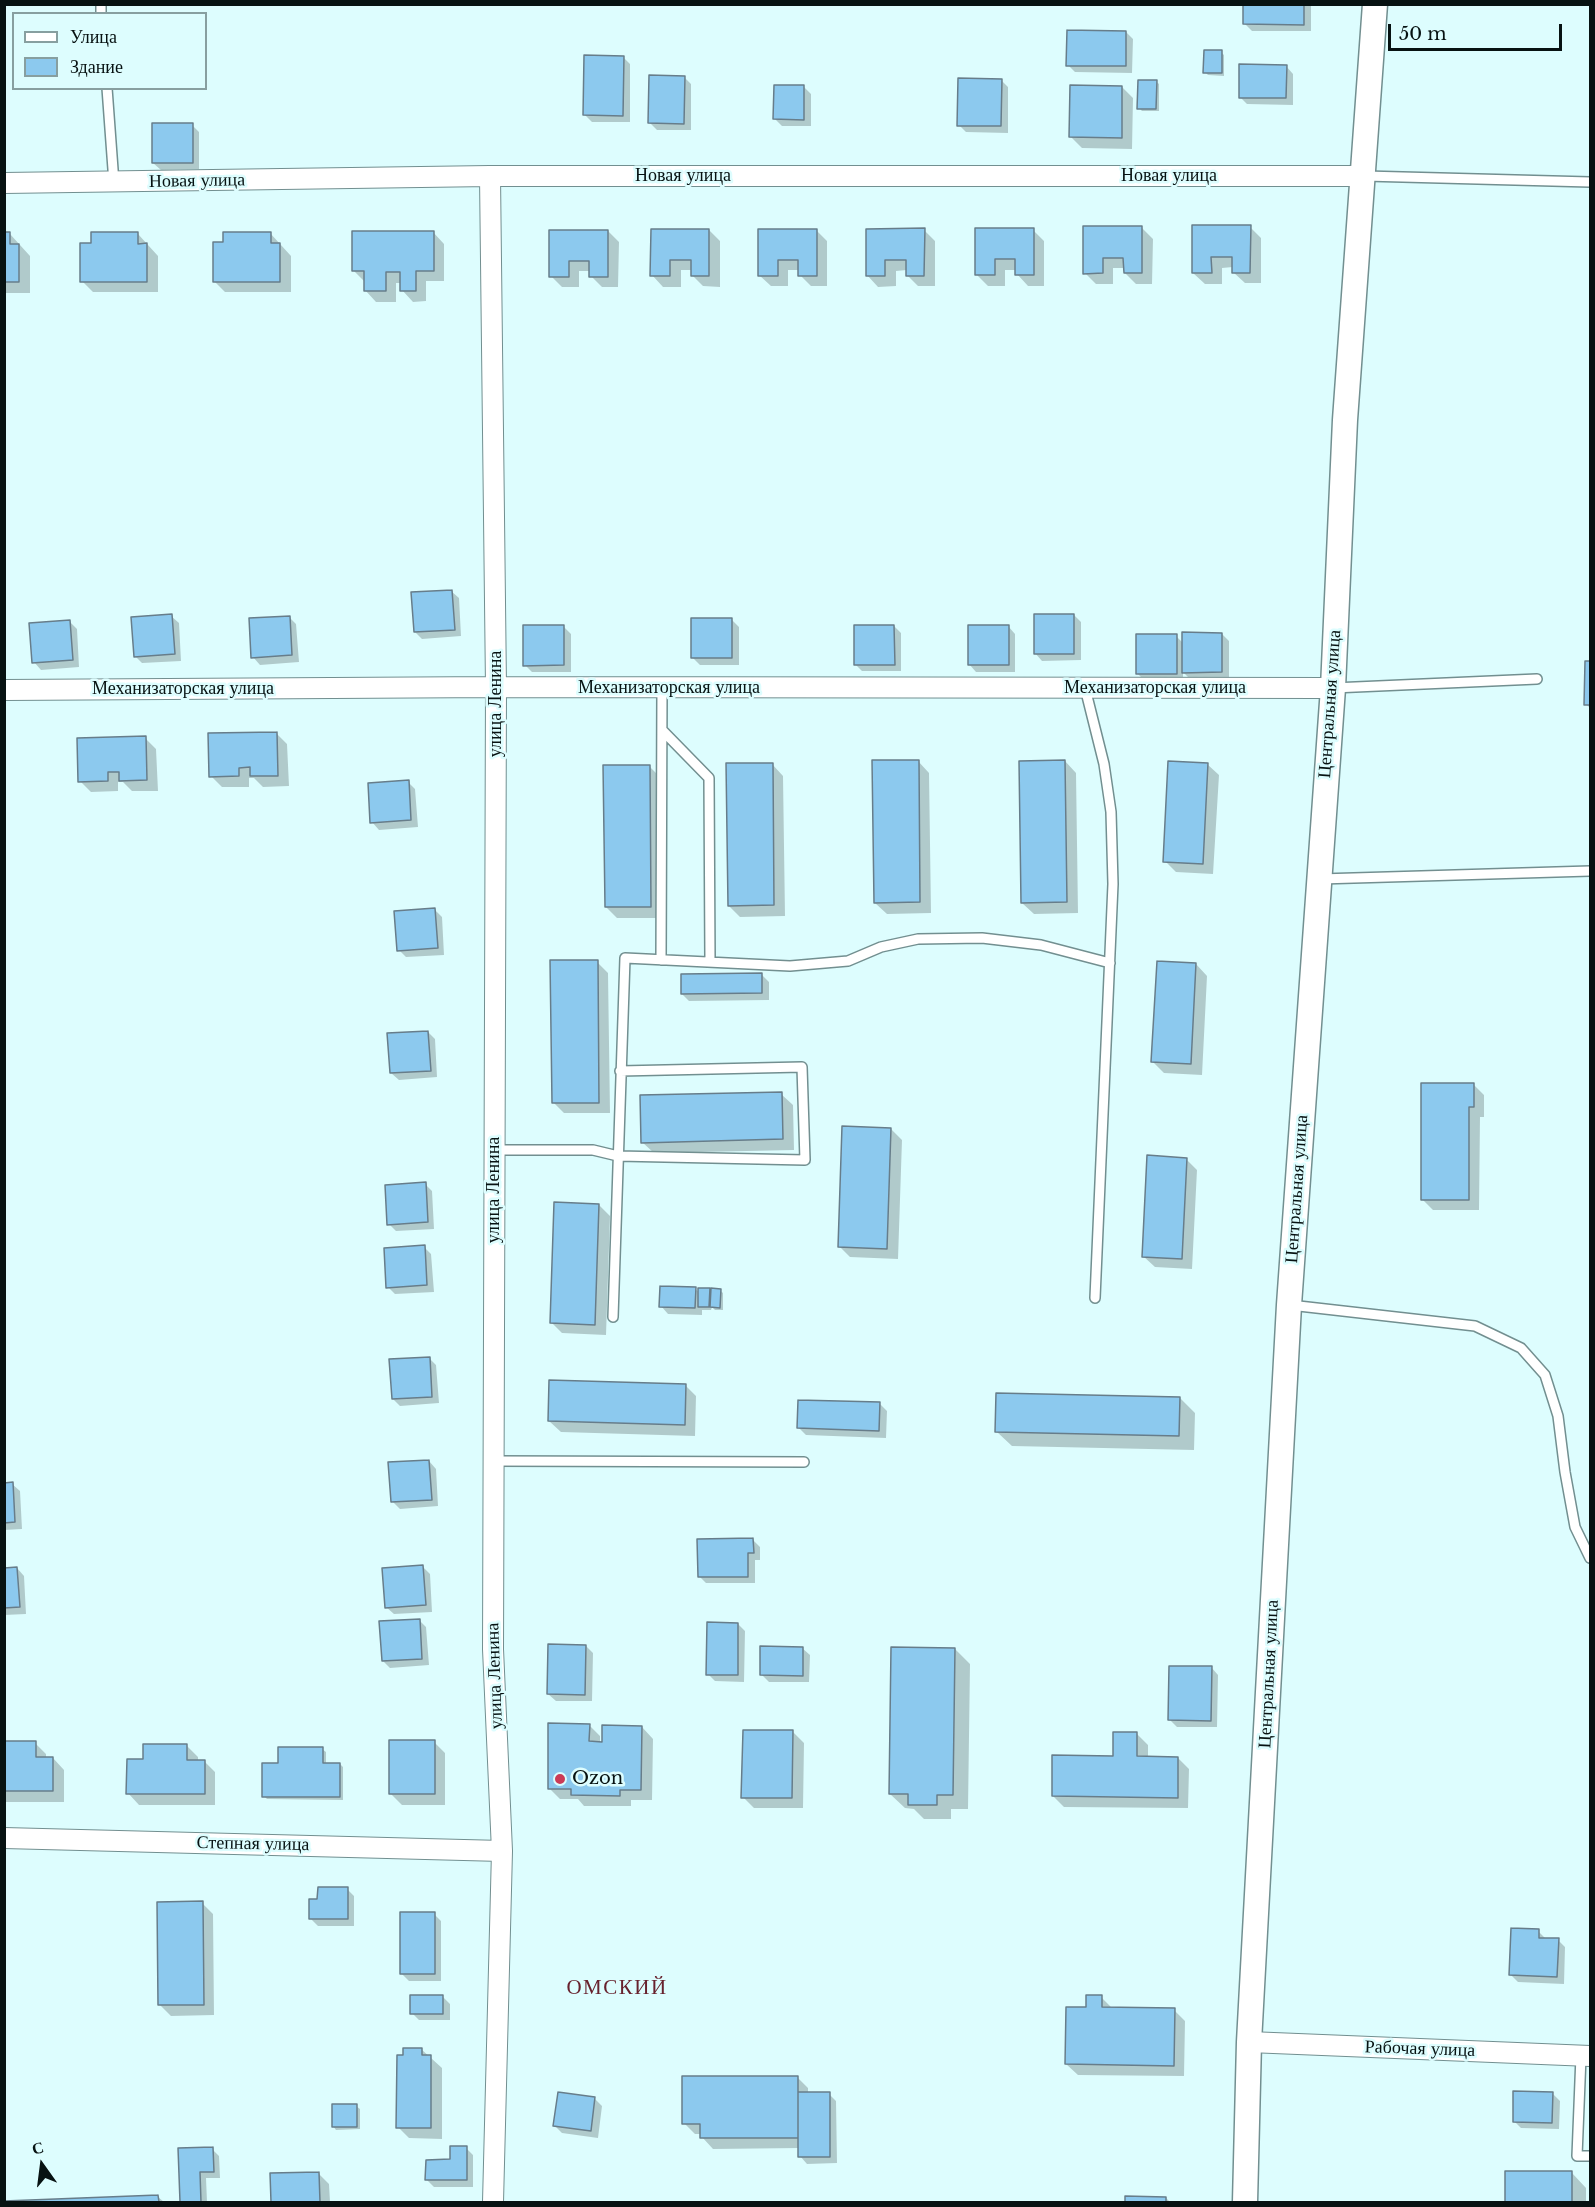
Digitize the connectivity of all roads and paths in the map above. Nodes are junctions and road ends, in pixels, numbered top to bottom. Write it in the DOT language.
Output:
graph roads {
  1 [pos="1375,4"];
  2 [pos="107,90"];
  3 [pos="490,176"];
  4 [pos="1361,176"];
  5 [pos="1590,182"];
  6 [pos="4,183"];
  7 [pos="114,183"];
  8 [pos="1537,679"];
  9 [pos="496,687"];
  10 [pos="662,688"];
  11 [pos="1085,688"];
  12 [pos="1333,688"];
  13 [pos="4,690"];
  14 [pos="663,730"];
  15 [pos="1590,871"];
  16 [pos="1318,879"];
  17 [pos="661,960"];
  18 [pos="710,962"];
  19 [pos="1110,963"];
  20 [pos="620,1071"];
  21 [pos="494,1150"];
  22 [pos="618,1156"];
  23 [pos="1095,1298"];
  24 [pos="1289,1305"];
  25 [pos="613,1317"];
  26 [pos="495,1461"];
  27 [pos="804,1462"];
  28 [pos="1590,1558"];
  29 [pos="4,1838"];
  30 [pos="502,1851"];
  31 [pos="1249,2042"];
  32 [pos="1586,2056"];
  33 [pos="1590,2156"];
  34 [pos="493,2202"];
  35 [pos="1245,2202"];
  1 -- 4 [label="street, Центральная улица"];
  2 -- 7 [label="lane"];
  3 -- 4 [label="street, Новая улица"];
  3 -- 7 [label="street, Новая улица"];
  3 -- 9 [label="street, улица Ленина"];
  4 -- 5 [label="lane"];
  4 -- 12 [label="street, Центральная улица"];
  6 -- 7 [label="street, Новая улица"];
  8 -- 12 [label="lane"];
  9 -- 10 [label="street, Механизаторская улица"];
  9 -- 13 [label="street, Механизаторская улица"];
  9 -- 21 [label="street, улица Ленина"];
  10 -- 11 [label="street, Механизаторская улица"];
  10 -- 14 [label="lane"];
  11 -- 12 [label="street, Механизаторская улица"];
  11 -- 19 [label="lane"];
  12 -- 16 [label="street, Центральная улица"];
  14 -- 17 [label="lane"];
  14 -- 18 [label="lane"];
  15 -- 16 [label="lane"];
  16 -- 24 [label="street, Центральная улица"];
  17 -- 18 [label="lane"];
  17 -- 20 [label="lane"];
  18 -- 19 [label="lane"];
  19 -- 23 [label="lane"];
  20 -- 22 [label="lane"];
  20 -- 22 [label="lane"];
  21 -- 22 [label="lane"];
  21 -- 26 [label="street, улица Ленина"];
  22 -- 25 [label="lane"];
  24 -- 28 [label="lane"];
  24 -- 31 [label="street, Центральная улица"];
  26 -- 27 [label="lane"];
  26 -- 30 [label="street, улица Ленина"];
  29 -- 30 [label="street, Степная улица"];
  30 -- 34 [label="street, улица Ленина"];
  31 -- 32 [label="street, Рабочая улица"];
  31 -- 35 [label="street, Центральная улица"];
  32 -- 33 [label="lane"];
}
